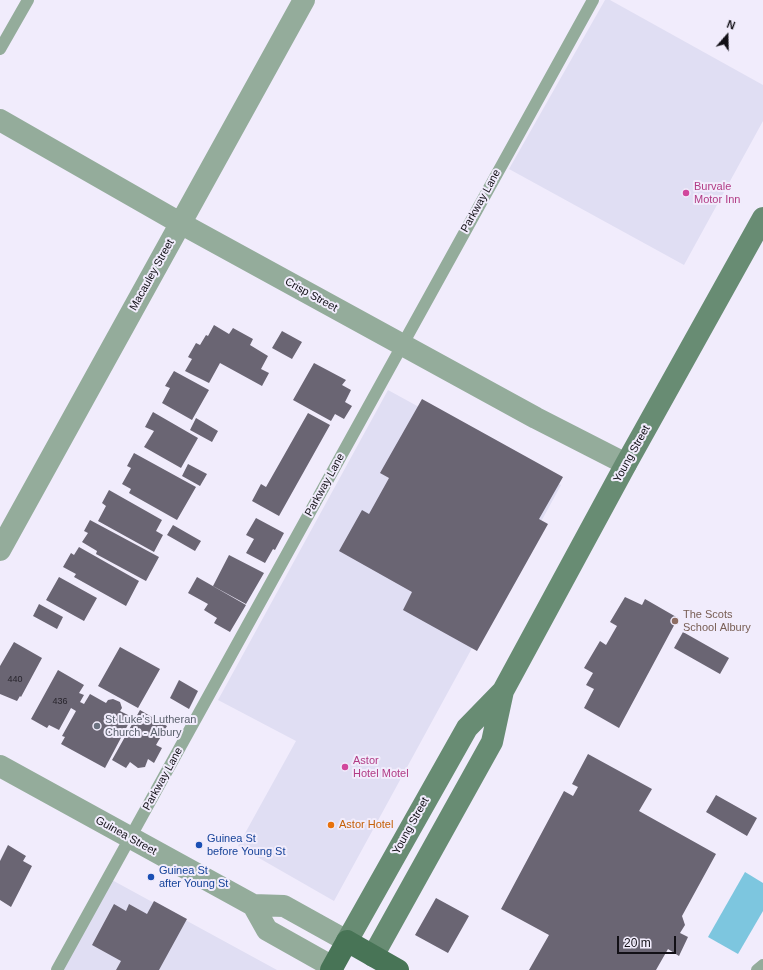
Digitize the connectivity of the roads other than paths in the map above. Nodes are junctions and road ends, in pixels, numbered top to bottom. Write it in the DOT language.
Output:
graph roads {
  1 [pos="28,0"];
  2 [pos="304,0"];
  3 [pos="593,0"];
  4 [pos="0,49"];
  5 [pos="0,120"];
  6 [pos="763,218"];
  7 [pos="180,223"];
  8 [pos="402,344"];
  9 [pos="626,464"];
  10 [pos="0,550"];
  11 [pos="503,691"];
  12 [pos="0,766"];
  13 [pos="130,839"];
  14 [pos="253,905"];
  15 [pos="347,941"];
  16 [pos="369,963"];
  17 [pos="763,965"];
  18 [pos="334,969"];
  19 [pos="57,970"];
  20 [pos="398,970"];
  21 [pos="757,970"];
  1 -- 4 [label="lane"];
  2 -- 7 [label="street, Macauley Street"];
  3 -- 8 [label="lane, Parkway Lane"];
  5 -- 7 [label="street, Crisp Street"];
  6 -- 9 [label="main road, Young Street"];
  7 -- 8 [label="street, Crisp Street"];
  7 -- 10 [label="street, Macauley Street"];
  8 -- 9 [label="street, Crisp Street"];
  8 -- 13 [label="lane, Parkway Lane"];
  9 -- 11 [label="main road, Young Street"];
  11 -- 15 [label="main road, Young Street"];
  11 -- 16 [label="main road, Young Street"];
  12 -- 13 [label="street, Guinea Street"];
  13 -- 14 [label="street, Guinea Street"];
  13 -- 19 [label="lane, Parkway Lane"];
  14 -- 15 [label="street, Guinea Street"];
  14 -- 18 [label="street"];
  15 -- 16 [label="main road"];
  15 -- 18 [label="main road, Young Street"];
  16 -- 20 [label="main road"];
  17 -- 21 [label="lane"];
}
